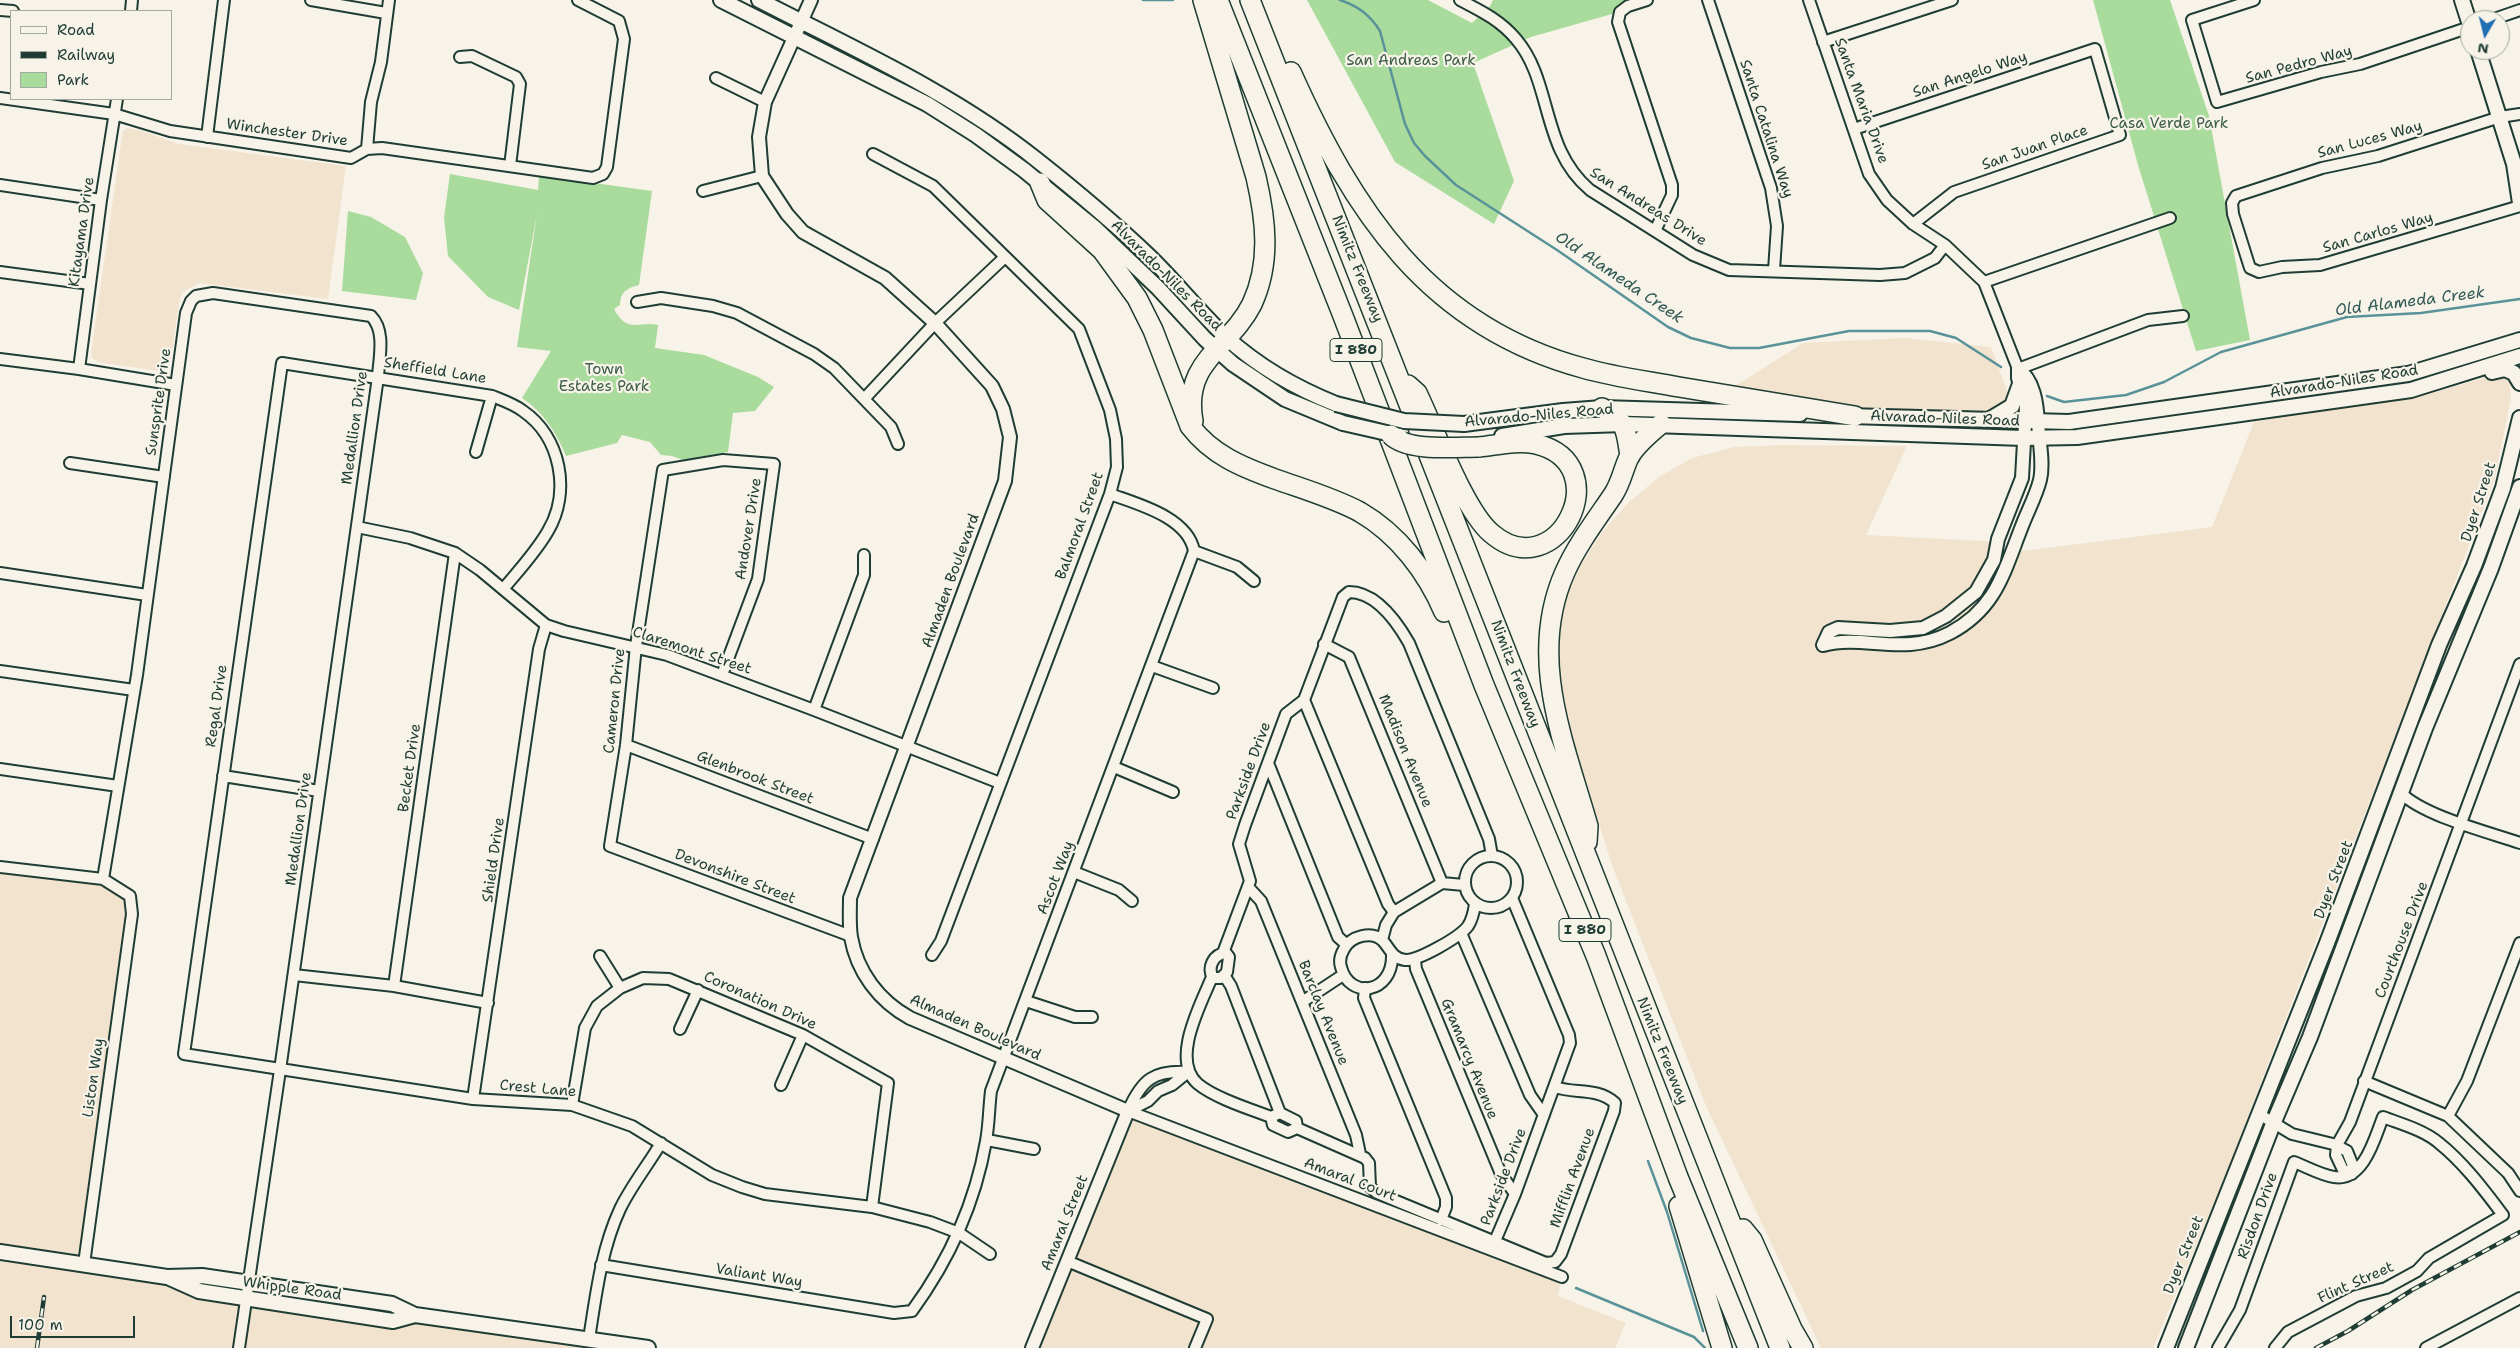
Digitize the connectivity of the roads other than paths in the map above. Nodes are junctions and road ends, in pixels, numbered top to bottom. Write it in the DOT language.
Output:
graph roads {
  1 [pos="224,0"];
  2 [pos="311,0"];
  3 [pos="389,0"];
  4 [pos="578,0"];
  5 [pos="721,0"];
  6 [pos="759,0"];
  7 [pos="811,0"];
  8 [pos="1203,0"];
  9 [pos="1460,0"];
  10 [pos="1647,0"];
  11 [pos="1708,0"];
  12 [pos="1809,0"];
  13 [pos="1952,0"];
  14 [pos="2254,0"];
  15 [pos="1252,5"];
  16 [pos="1217,12"];
  17 [pos="386,13"];
  18 [pos="802,22"];
  19 [pos="2460,29"];
  20 [pos="796,37"];
  21 [pos="1823,42"];
  22 [pos="2095,49"];
  23 [pos="460,57"];
  24 [pos="2481,60"];
  25 [pos="716,78"];
  26 [pos="905,92"];
  27 [pos="14,100"];
  28 [pos="117,100"];
  29 [pos="765,102"];
  30 [pos="114,114"];
  31 [pos="2520,114"];
  32 [pos="2500,118"];
  33 [pos="986,122"];
  34 [pos="1854,129"];
  35 [pos="207,137"];
  36 [pos="367,149"];
  37 [pos="873,154"];
  38 [pos="510,166"];
  39 [pos="2517,168"];
  40 [pos="762,176"];
  41 [pos="1040,183"];
  42 [pos="0,185"];
  43 [pos="702,191"];
  44 [pos="101,200"];
  45 [pos="2232,203"];
  46 [pos="2520,205"];
  47 [pos="2170,218"];
  48 [pos="1913,224"];
  49 [pos="1654,230"];
  50 [pos="1945,245"];
  51 [pos="1005,257"];
  52 [pos="1774,270"];
  53 [pos="0,272"];
  54 [pos="1984,282"];
  55 [pos="90,284"];
  56 [pos="637,302"];
  57 [pos="371,316"];
  58 [pos="2183,316"];
  59 [pos="935,323"];
  60 [pos="2520,340"];
  61 [pos="1221,343"];
  62 [pos="2520,356"];
  63 [pos="0,360"];
  64 [pos="282,363"];
  65 [pos="79,369"];
  66 [pos="2018,369"];
  67 [pos="378,377"];
  68 [pos="1398,377"];
  69 [pos="2448,380"];
  70 [pos="2520,383"];
  71 [pos="2020,384"];
  72 [pos="176,385"];
  73 [pos="492,396"];
  74 [pos="864,399"];
  75 [pos="1602,408"];
  76 [pos="1855,416"];
  77 [pos="2520,418"];
  78 [pos="1990,419"];
  79 [pos="2031,421"];
  80 [pos="1624,424"];
  81 [pos="1661,424"];
  82 [pos="1391,435"];
  83 [pos="1198,436"];
  84 [pos="2023,438"];
  85 [pos="2039,438"];
  86 [pos="1478,443"];
  87 [pos="898,444"];
  88 [pos="476,452"];
  89 [pos="1630,456"];
  90 [pos="70,463"];
  91 [pos="663,470"];
  92 [pos="164,477"];
  93 [pos="2520,487"];
  94 [pos="1110,494"];
  95 [pos="357,527"];
  96 [pos="1194,551"];
  97 [pos="455,553"];
  98 [pos="864,555"];
  99 [pos="0,573"];
  100 [pos="1254,581"];
  101 [pos="504,588"];
  102 [pos="148,595"];
  103 [pos="546,625"];
  104 [pos="1324,644"];
  105 [pos="636,646"];
  106 [pos="2520,664"];
  107 [pos="1152,666"];
  108 [pos="0,671"];
  109 [pos="722,675"];
  110 [pos="2518,681"];
  111 [pos="1484,685"];
  112 [pos="1213,688"];
  113 [pos="134,690"];
  114 [pos="1304,700"];
  115 [pos="814,710"];
  116 [pos="626,745"];
  117 [pos="907,747"];
  118 [pos="1268,763"];
  119 [pos="2394,766"];
  120 [pos="1114,767"];
  121 [pos="0,769"];
  122 [pos="222,776"];
  123 [pos="1000,783"];
  124 [pos="118,786"];
  125 [pos="319,791"];
  126 [pos="1173,792"];
  127 [pos="2401,793"];
  128 [pos="2462,824"];
  129 [pos="873,839"];
  130 [pos="2520,843"];
  131 [pos="610,846"];
  132 [pos="1492,856"];
  133 [pos="1587,858"];
  134 [pos="0,867"];
  135 [pos="1074,872"];
  136 [pos="103,879"];
  137 [pos="1442,883"];
  138 [pos="1464,885"];
  139 [pos="1249,888"];
  140 [pos="1512,898"];
  141 [pos="1132,901"];
  142 [pos="1475,904"];
  143 [pos="1394,912"];
  144 [pos="1461,933"];
  145 [pos="850,936"];
  146 [pos="1382,940"];
  147 [pos="2520,943"];
  148 [pos="1346,944"];
  149 [pos="1223,953"];
  150 [pos="1392,955"];
  151 [pos="600,956"];
  152 [pos="932,956"];
  153 [pos="1415,960"];
  154 [pos="2516,968"];
  155 [pos="294,975"];
  156 [pos="1224,975"];
  157 [pos="1343,975"];
  158 [pos="1212,976"];
  159 [pos="394,986"];
  160 [pos="620,988"];
  161 [pos="1364,988"];
  162 [pos="698,990"];
  163 [pos="1026,1001"];
  164 [pos="1302,1002"];
  165 [pos="488,1003"];
  166 [pos="1092,1017"];
  167 [pos="680,1029"];
  168 [pos="803,1035"];
  169 [pos="184,1054"];
  170 [pos="1004,1058"];
  171 [pos="280,1070"];
  172 [pos="1188,1072"];
  173 [pos="2364,1081"];
  174 [pos="781,1085"];
  175 [pos="1555,1087"];
  176 [pos="473,1099"];
  177 [pos="572,1105"];
  178 [pos="1128,1111"];
  179 [pos="2259,1114"];
  180 [pos="1276,1115"];
  181 [pos="1544,1115"];
  182 [pos="2448,1116"];
  183 [pos="2273,1124"];
  184 [pos="1297,1128"];
  185 [pos="2252,1129"];
  186 [pos="987,1140"];
  187 [pos="661,1143"];
  188 [pos="2338,1146"];
  189 [pos="1034,1149"];
  190 [pos="1360,1154"];
  191 [pos="2351,1172"];
  192 [pos="1678,1177"];
  193 [pos="2520,1192"];
  194 [pos="1515,1194"];
  195 [pos="872,1207"];
  196 [pos="1726,1208"];
  197 [pos="1441,1220"];
  198 [pos="958,1233"];
  199 [pos="1495,1241"];
  200 [pos="0,1252"];
  201 [pos="990,1254"];
  202 [pos="1067,1261"];
  203 [pos="84,1264"];
  204 [pos="601,1264"];
  205 [pos="167,1277"];
  206 [pos="1562,1277"];
  207 [pos="248,1283"];
  208 [pos="2520,1298"];
  209 [pos="245,1299"];
  210 [pos="912,1311"];
  211 [pos="415,1315"];
  212 [pos="589,1345"];
  213 [pos="238,1348"];
  214 [pos="648,1348"];
  215 [pos="1032,1348"];
  216 [pos="1195,1348"];
  217 [pos="1722,1348"];
  218 [pos="1748,1348"];
  219 [pos="1780,1348"];
  220 [pos="1803,1348"];
  221 [pos="2166,1348"];
  222 [pos="2186,1348"];
  223 [pos="2218,1348"];
  224 [pos="2275,1348"];
  225 [pos="2426,1348"];
  1 -- 35 [label="street"];
  2 -- 17 [label="street"];
  3 -- 17 [label="street"];
  4 -- 38 [label="street, Winchester Drive"];
  5 -- 20 [label="main road, Alvarado-Niles Road"];
  6 -- 18 [label="main road, Alvarado-Niles Road"];
  7 -- 18 [label="street, Almaden Boulevard"];
  8 -- 16 [label="highway"];
  9 -- 49 [label="street, San Andreas Drive"];
  10 -- 49 [label="street"];
  11 -- 52 [label="street, Santa Catalina Way"];
  12 -- 21 [label="street, Santa Maria Drive"];
  13 -- 21 [label="street"];
  14 -- 19 [label="street, San Pedro Way"];
  15 -- 68 [label="highway, Nimitz Freeway / I 880"];
  15 -- 76 [label="highway"];
  16 -- 61 [label="highway"];
  16 -- 111 [label="highway, Nimitz Freeway / I 880"];
  17 -- 36 [label="street"];
  18 -- 20 [label="street, Almaden Boulevard"];
  18 -- 33 [label="main road, Alvarado-Niles Road"];
  20 -- 26 [label="main road, Alvarado-Niles Road"];
  20 -- 29 [label="street, Almaden Boulevard"];
  21 -- 34 [label="street, Santa Maria Drive"];
  22 -- 34 [label="street, San Angelo Way"];
  22 -- 48 [label="street, San Juan Place"];
  23 -- 38 [label="street"];
  24 -- 32 [label="main road"];
  25 -- 29 [label="street"];
  26 -- 33 [label="main road"];
  26 -- 41 [label="main road, Alvarado-Niles Road"];
  27 -- 30 [label="street, Winchester Drive"];
  28 -- 30 [label="street, Kitayama Drive"];
  29 -- 40 [label="street, Almaden Boulevard"];
  30 -- 35 [label="street, Winchester Drive"];
  30 -- 44 [label="street, Kitayama Drive"];
  31 -- 32 [label="street, San Luces Way"];
  32 -- 39 [label="main road"];
  32 -- 45 [label="street, San Luces Way"];
  33 -- 61 [label="main road, Alvarado-Niles Road"];
  34 -- 48 [label="street, Santa Maria Drive"];
  35 -- 36 [label="street, Winchester Drive"];
  36 -- 38 [label="street, Winchester Drive"];
  37 -- 51 [label="street, Balmoral Street"];
  39 -- 46 [label="main road"];
  40 -- 43 [label="street"];
  40 -- 59 [label="street, Almaden Boulevard"];
  41 -- 61 [label="main road, Alvarado-Niles Road"];
  41 -- 83 [label="highway"];
  42 -- 44 [label="street"];
  44 -- 55 [label="street, Kitayama Drive"];
  45 -- 46 [label="street, San Carlos Way"];
  47 -- 54 [label="street"];
  48 -- 50 [label="street, Santa Maria Drive"];
  49 -- 52 [label="street, San Andreas Drive"];
  50 -- 52 [label="street, San Andreas Drive"];
  50 -- 54 [label="street, Santa Maria Drive"];
  51 -- 59 [label="street"];
  51 -- 94 [label="street, Balmoral Street"];
  53 -- 55 [label="street"];
  54 -- 66 [label="street, Santa Maria Drive"];
  55 -- 65 [label="street, Kitayama Drive"];
  56 -- 74 [label="street"];
  57 -- 67 [label="street, Medallion Drive"];
  57 -- 72 [label="street, Sunsprite Drive"];
  58 -- 66 [label="street"];
  59 -- 74 [label="street"];
  59 -- 117 [label="street, Almaden Boulevard"];
  60 -- 79 [label="main road, Alvarado-Niles Road"];
  61 -- 75 [label="main road, Alvarado-Niles Road, bridge"];
  61 -- 82 [label="main road, Alvarado-Niles Road, bridge"];
  61 -- 83 [label="highway"];
  62 -- 69 [label="main road, Alvarado-Niles Road"];
  63 -- 65 [label="street"];
  64 -- 67 [label="street, Sheffield Lane"];
  64 -- 122 [label="street, Regal Drive"];
  65 -- 72 [label="street"];
  66 -- 71 [label="street, Santa Maria Drive"];
  66 -- 79 [label="street, Santa Maria Drive"];
  67 -- 73 [label="street, Sheffield Lane"];
  67 -- 95 [label="street, Medallion Drive"];
  68 -- 86 [label="highway"];
  68 -- 133 [label="highway, Nimitz Freeway / I 880"];
  69 -- 70 [label="main road"];
  69 -- 85 [label="main road, Alvarado-Niles Road"];
  71 -- 78 [label="main road"];
  71 -- 79 [label="street, Santa Maria Drive"];
  72 -- 92 [label="street, Sunsprite Drive"];
  73 -- 88 [label="street"];
  73 -- 101 [label="street, Sheffield Lane"];
  74 -- 87 [label="street"];
  75 -- 76 [label="main road, Alvarado-Niles Road"];
  75 -- 80 [label="highway"];
  76 -- 78 [label="main road, Alvarado-Niles Road"];
  77 -- 119 [label="main road, Dyer Street"];
  78 -- 79 [label="main road, Alvarado-Niles Road"];
  79 -- 84 [label="street, Santa Maria Drive"];
  79 -- 85 [label="street, Santa Maria Drive"];
  80 -- 81 [label="main road, Alvarado-Niles Road"];
  80 -- 86 [label="main road, Alvarado-Niles Road"];
  80 -- 89 [label="highway"];
  81 -- 84 [label="main road, Alvarado-Niles Road"];
  81 -- 89 [label="highway"];
  82 -- 86 [label="highway, bridge"];
  83 -- 111 [label="highway"];
  84 -- 85 [label="main road, Alvarado-Niles Road"];
  84 -- 85 [label="street, Santa Maria Drive"];
  89 -- 133 [label="highway"];
  90 -- 92 [label="street"];
  91 -- 105 [label="street, Cameron Drive"];
  91 -- 109 [label="street, Andover Drive"];
  92 -- 102 [label="street, Sunsprite Drive"];
  93 -- 127 [label="main road"];
  94 -- 96 [label="street"];
  94 -- 123 [label="street, Balmoral Street"];
  95 -- 97 [label="street, Claremont Street"];
  95 -- 125 [label="street, Medallion Drive"];
  96 -- 100 [label="street"];
  96 -- 107 [label="street, Ascot Way"];
  97 -- 101 [label="street, Claremont Street"];
  97 -- 159 [label="street, Becket Drive"];
  98 -- 115 [label="street"];
  99 -- 102 [label="street"];
  101 -- 103 [label="street, Claremont Street"];
  102 -- 113 [label="street, Sunsprite Drive"];
  103 -- 105 [label="street, Claremont Street"];
  103 -- 165 [label="street, Shield Drive"];
  104 -- 114 [label="street, Parkside Drive"];
  104 -- 132 [label="street, Parkside Drive"];
  104 -- 137 [label="street, Madison Avenue"];
  105 -- 109 [label="street, Claremont Street"];
  105 -- 116 [label="street, Cameron Drive"];
  106 -- 110 [label="street, Courthouse Drive"];
  107 -- 112 [label="street"];
  107 -- 120 [label="street, Ascot Way"];
  108 -- 113 [label="street"];
  109 -- 115 [label="street, Claremont Street"];
  110 -- 128 [label="street, Courthouse Drive"];
  111 -- 192 [label="highway, Nimitz Freeway / I 880"];
  113 -- 124 [label="street, Sunsprite Drive"];
  114 -- 118 [label="street, Parkside Drive"];
  114 -- 143 [label="street"];
  115 -- 117 [label="street, Claremont Street"];
  116 -- 129 [label="street, Glenbrook Street"];
  116 -- 131 [label="street, Cameron Drive"];
  117 -- 123 [label="street, Claremont Street"];
  117 -- 129 [label="street, Almaden Boulevard"];
  118 -- 139 [label="street, Parkside Drive"];
  118 -- 148 [label="street"];
  119 -- 127 [label="main road"];
  119 -- 179 [label="main road, Dyer Street"];
  120 -- 126 [label="street"];
  120 -- 135 [label="street, Ascot Way"];
  121 -- 124 [label="street"];
  122 -- 125 [label="street"];
  122 -- 169 [label="street, Regal Drive"];
  123 -- 152 [label="street, Balmoral Street"];
  124 -- 136 [label="street, Sunsprite Drive"];
  125 -- 155 [label="street, Medallion Drive"];
  127 -- 128 [label="street"];
  127 -- 183 [label="main road"];
  128 -- 130 [label="street"];
  128 -- 173 [label="street, Courthouse Drive"];
  129 -- 145 [label="street, Almaden Boulevard"];
  131 -- 145 [label="street, Devonshire Street"];
  132 -- 138 [label="street"];
  132 -- 140 [label="street, Parkside Drive"];
  133 -- 196 [label="highway, Nimitz Freeway / I 880"];
  134 -- 136 [label="street"];
  135 -- 141 [label="street"];
  135 -- 163 [label="street, Ascot Way"];
  136 -- 203 [label="street, Liston Way"];
  137 -- 138 [label="street"];
  137 -- 143 [label="street"];
  138 -- 142 [label="street"];
  139 -- 149 [label="street, Parkside Drive"];
  139 -- 164 [label="street, Barclay Avenue"];
  140 -- 142 [label="street"];
  140 -- 175 [label="street, Parkside Drive"];
  142 -- 144 [label="street"];
  143 -- 146 [label="street"];
  144 -- 153 [label="street"];
  144 -- 181 [label="street"];
  145 -- 170 [label="street, Almaden Boulevard"];
  146 -- 148 [label="street"];
  146 -- 150 [label="street"];
  147 -- 154 [label="street"];
  148 -- 157 [label="street"];
  149 -- 156 [label="street, Parkside Drive"];
  149 -- 158 [label="street, Parkside Drive"];
  150 -- 153 [label="street"];
  150 -- 161 [label="street"];
  151 -- 160 [label="street"];
  153 -- 194 [label="street, Gramarcy Avenue"];
  154 -- 182 [label="street"];
  155 -- 159 [label="street"];
  155 -- 171 [label="street, Medallion Drive"];
  156 -- 158 [label="street"];
  156 -- 180 [label="street"];
  157 -- 161 [label="street"];
  157 -- 164 [label="street"];
  158 -- 172 [label="street, Parkside Drive"];
  159 -- 165 [label="street"];
  160 -- 162 [label="street, Coronation Drive"];
  160 -- 177 [label="street, Coronation Drive"];
  161 -- 197 [label="street"];
  162 -- 167 [label="street"];
  162 -- 168 [label="street, Coronation Drive"];
  163 -- 166 [label="street"];
  163 -- 170 [label="street, Ascot Way"];
  164 -- 190 [label="street, Barclay Avenue"];
  165 -- 176 [label="street, Shield Drive"];
  168 -- 174 [label="street"];
  168 -- 195 [label="street, Coronation Drive"];
  169 -- 171 [label="street, Crest Lane"];
  170 -- 178 [label="street, Almaden Boulevard"];
  170 -- 186 [label="street, Ascot Way"];
  171 -- 176 [label="street, Crest Lane"];
  171 -- 207 [label="street, Medallion Drive"];
  172 -- 178 [label="street"];
  172 -- 178 [label="street, Amaral Street"];
  172 -- 180 [label="street"];
  173 -- 182 [label="street"];
  173 -- 188 [label="street, Courthouse Drive"];
  175 -- 181 [label="street, Parkside Drive"];
  175 -- 199 [label="street, Mifflin Avenue"];
  176 -- 177 [label="street, Crest Lane"];
  177 -- 187 [label="street, Crest Lane"];
  178 -- 202 [label="street, Amaral Street"];
  178 -- 206 [label="street, Amaral Court"];
  179 -- 183 [label="street"];
  179 -- 185 [label="main road, Dyer Street"];
  180 -- 184 [label="street"];
  180 -- 184 [label="street"];
  181 -- 194 [label="street, Parkside Drive"];
  182 -- 193 [label="street"];
  183 -- 185 [label="street"];
  183 -- 188 [label="street"];
  183 -- 222 [label="main road"];
  184 -- 190 [label="street"];
  185 -- 221 [label="main road, Dyer Street"];
  186 -- 189 [label="street"];
  186 -- 198 [label="street, Ascot Way"];
  187 -- 195 [label="street, Crest Lane"];
  187 -- 204 [label="street"];
  188 -- 191 [label="street"];
  190 -- 197 [label="street, Parkside Drive"];
  191 -- 223 [label="street, Risdon Drive"];
  191 -- 224 [label="street, Flint Street"];
  192 -- 217 [label="highway"];
  192 -- 218 [label="highway, Nimitz Freeway / I 880"];
  194 -- 199 [label="street, Parkside Drive"];
  195 -- 198 [label="street, Crest Lane"];
  196 -- 219 [label="highway, Nimitz Freeway / I 880"];
  196 -- 220 [label="highway"];
  197 -- 199 [label="street, Parkside Drive"];
  198 -- 201 [label="street, Crest Lane"];
  198 -- 210 [label="street, Ascot Way"];
  200 -- 203 [label="main road, Whipple Road"];
  202 -- 215 [label="street, Amaral Street"];
  202 -- 216 [label="street"];
  203 -- 205 [label="main road, Whipple Road"];
  204 -- 210 [label="street, Valiant Way"];
  204 -- 212 [label="street"];
  205 -- 207 [label="main road, Whipple Road"];
  205 -- 209 [label="main road, Whipple Road"];
  207 -- 209 [label="street, Medallion Drive"];
  207 -- 211 [label="main road, Whipple Road"];
  208 -- 225 [label="street"];
  209 -- 211 [label="main road, Whipple Road"];
  209 -- 213 [label="street, Medallion Drive"];
  211 -- 212 [label="main road, Whipple Road"];
  212 -- 214 [label="main road, Whipple Road"];
}
